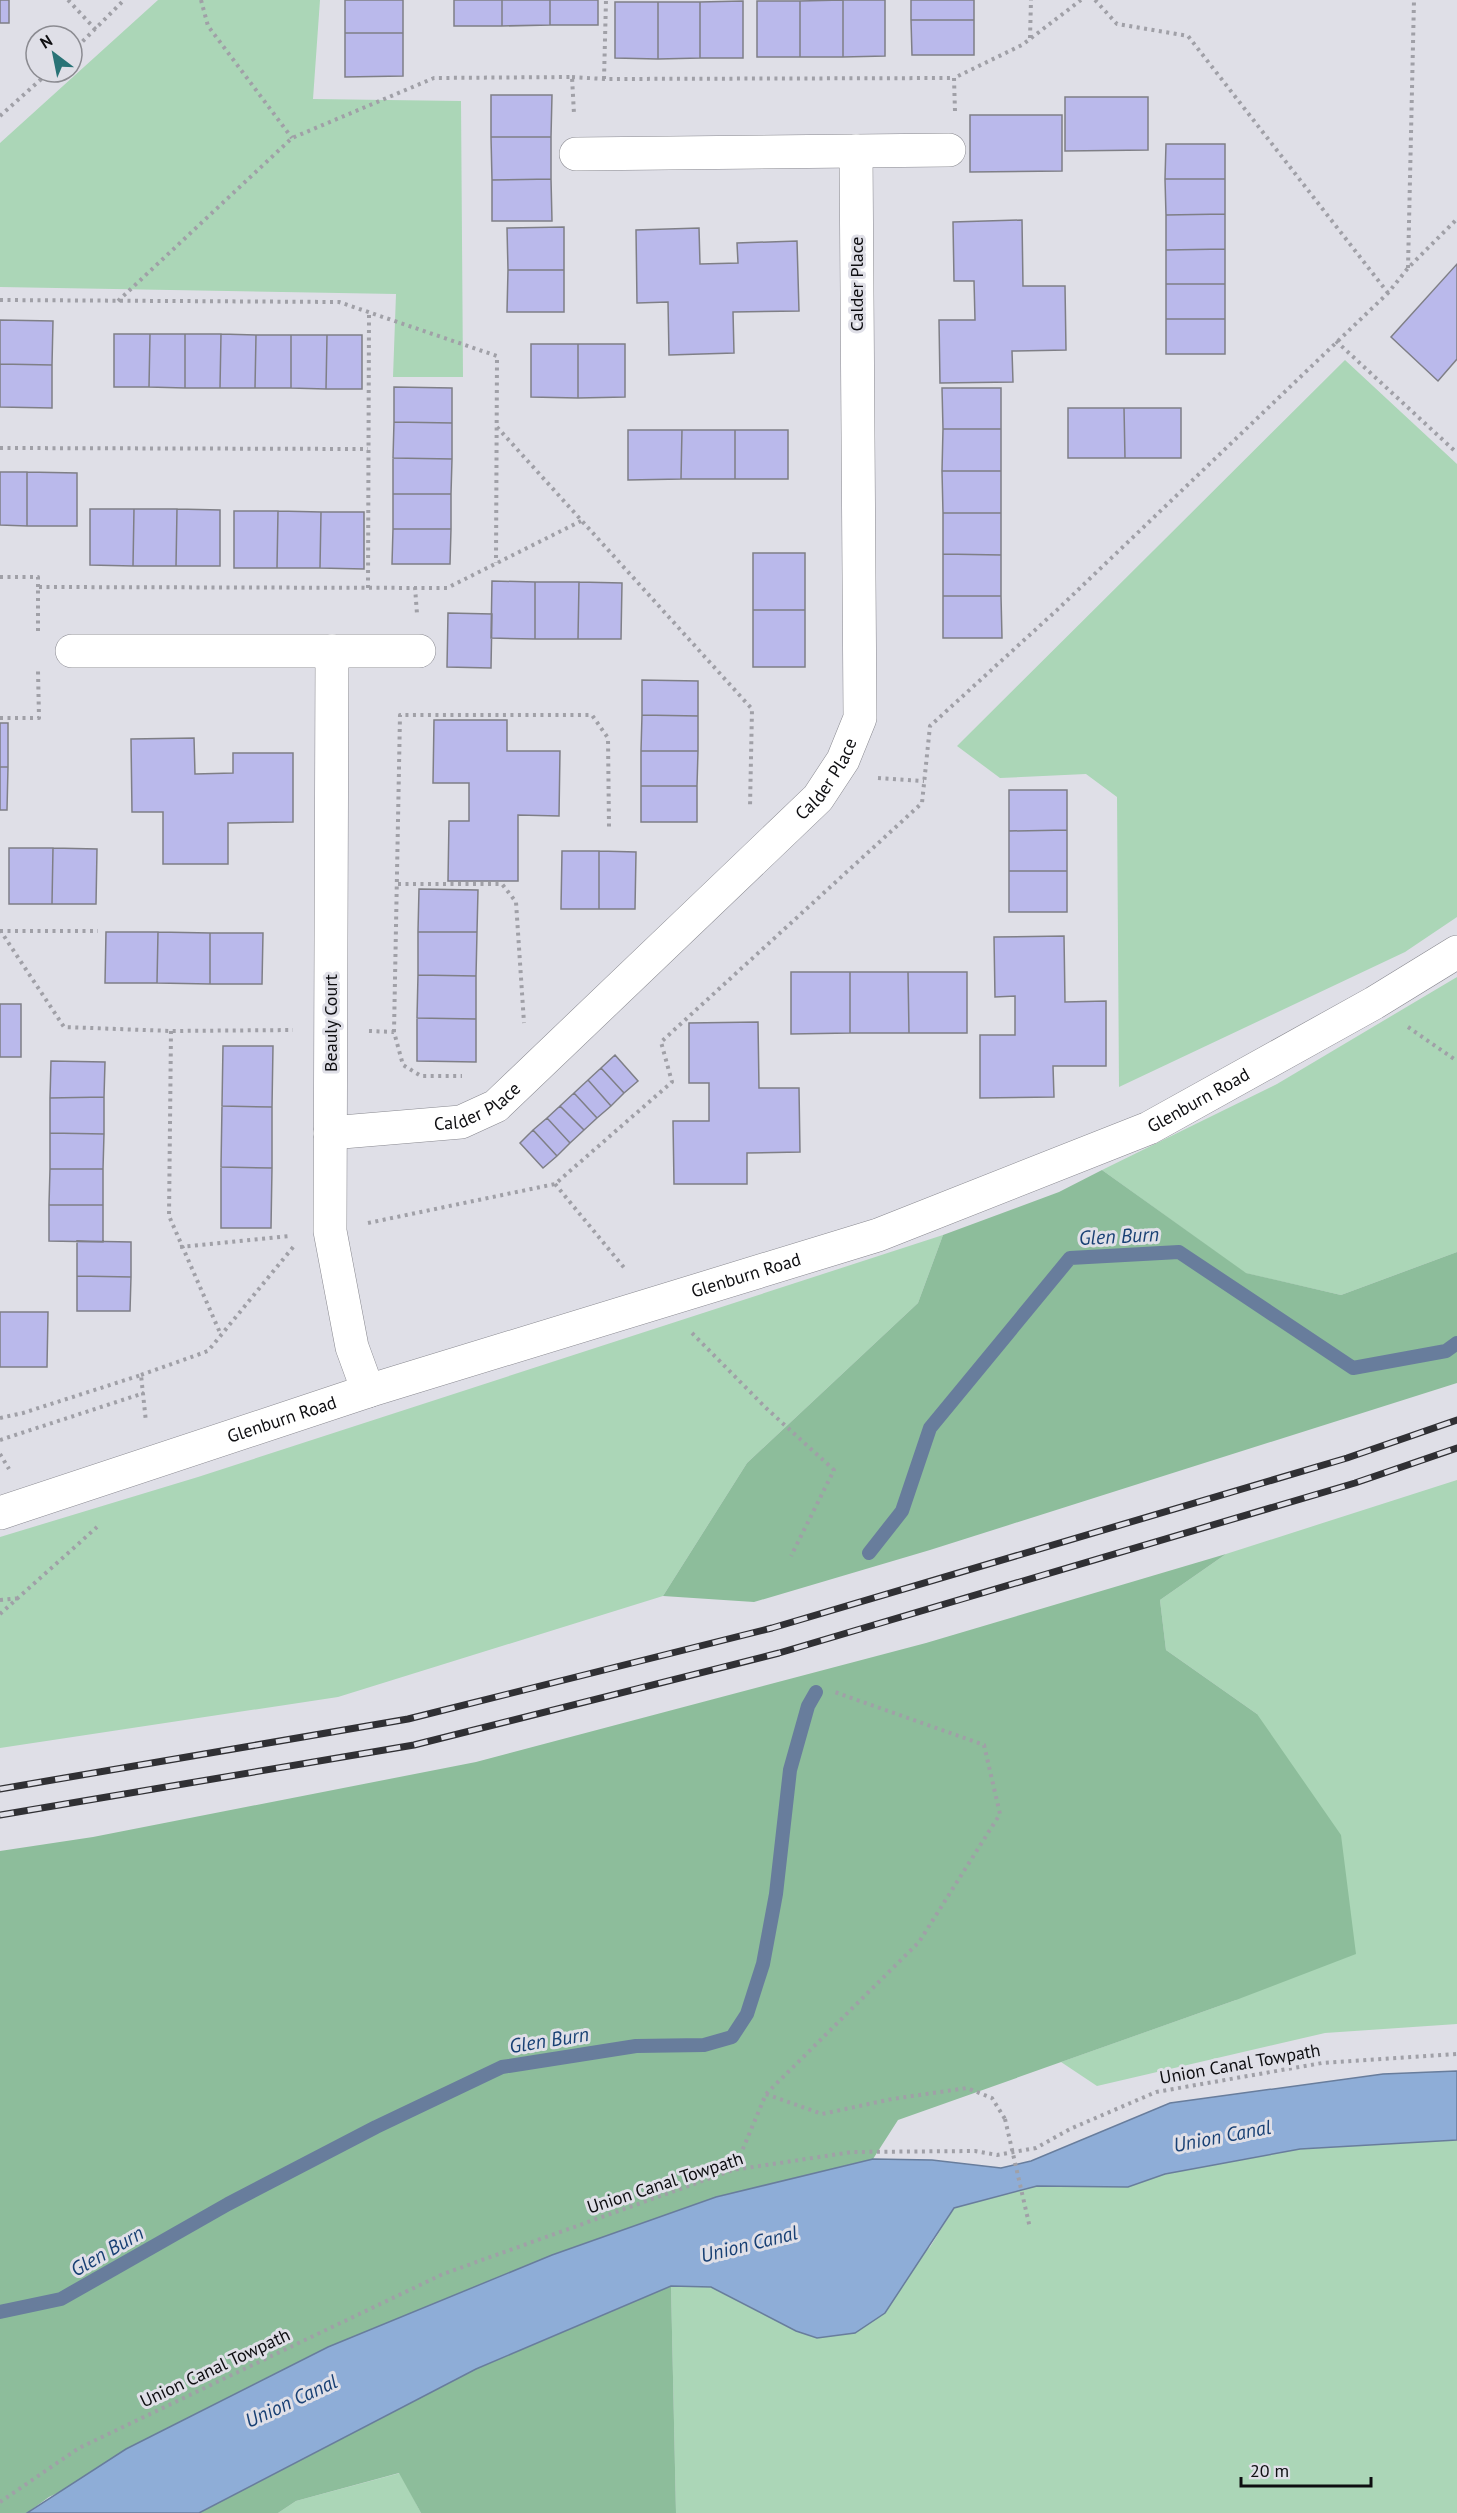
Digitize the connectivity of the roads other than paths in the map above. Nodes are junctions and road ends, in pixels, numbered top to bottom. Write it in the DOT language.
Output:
graph roads {
  1 [pos="949,150"];
  2 [pos="856,151"];
  3 [pos="576,154"];
  4 [pos="72,651"];
  5 [pos="332,651"];
  6 [pos="419,651"];
  7 [pos="1457,952"];
  8 [pos="330,1134"];
  9 [pos="368,1391"];
  10 [pos="0,1513"];
  1 -- 2 [label="street"];
  2 -- 3 [label="street"];
  2 -- 8 [label="street, Calder Place"];
  4 -- 5 [label="street"];
  5 -- 6 [label="street"];
  5 -- 8 [label="street, Beauly Court"];
  7 -- 9 [label="street, Glenburn Road"];
  8 -- 9 [label="street, Beauly Court"];
  9 -- 10 [label="street, Glenburn Road"];
}
